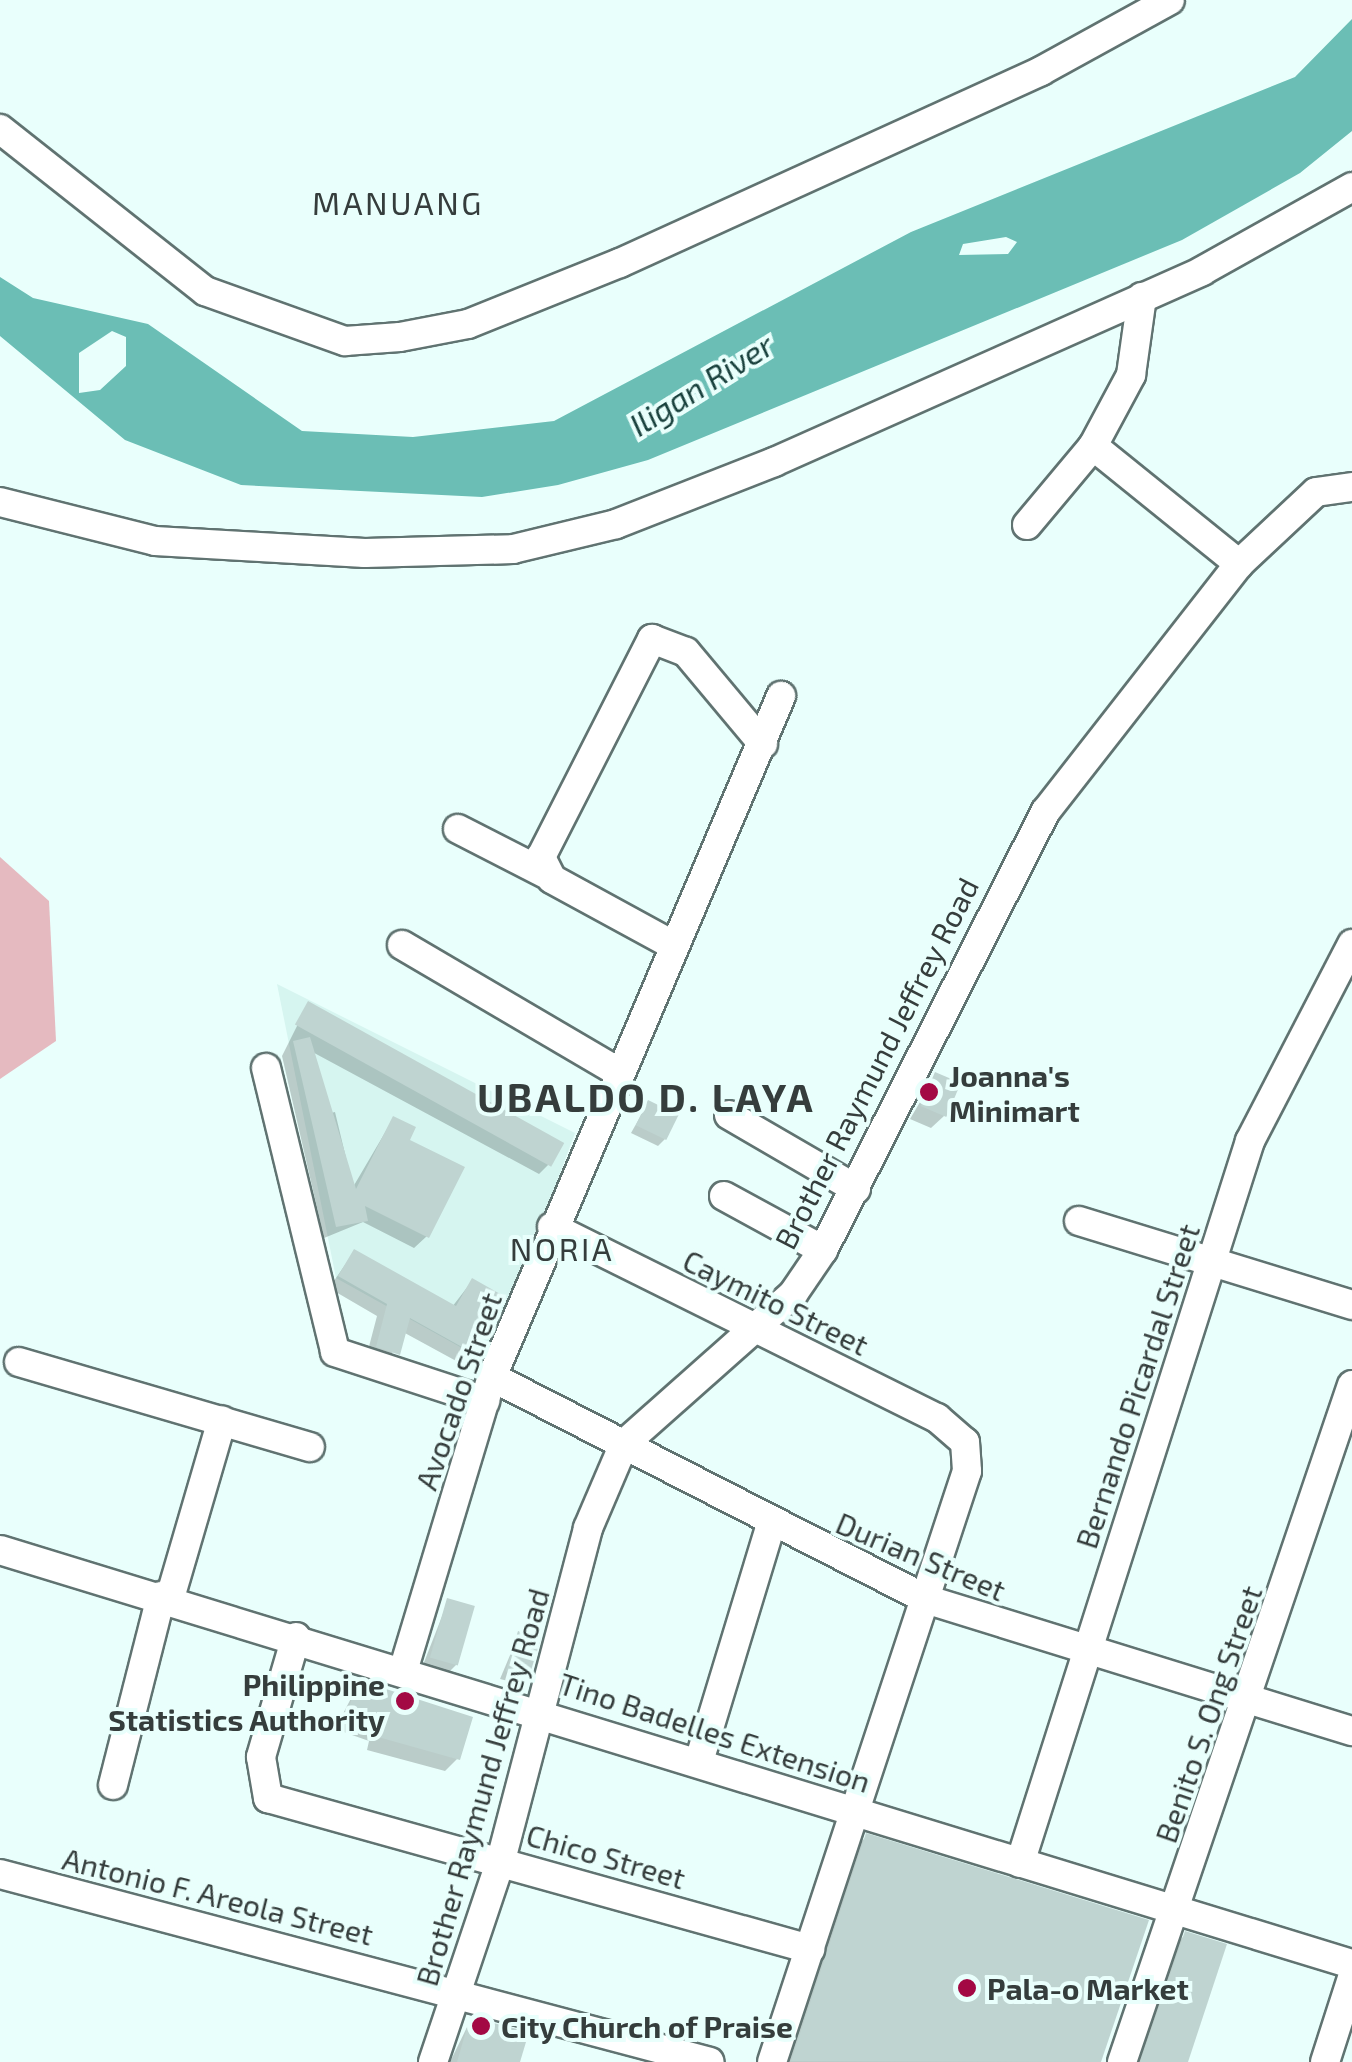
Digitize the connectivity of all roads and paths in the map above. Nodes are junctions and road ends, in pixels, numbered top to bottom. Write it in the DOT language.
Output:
graph roads {
  1 [pos="1170,0"];
  2 [pos="0,130"];
  3 [pos="1352,187"];
  4 [pos="1142,298"];
  5 [pos="1094,446"];
  6 [pos="1352,487"];
  7 [pos="0,502"];
  8 [pos="1027,525"];
  9 [pos="1239,564"];
  10 [pos="781,696"];
  11 [pos="763,744"];
  12 [pos="458,829"];
  13 [pos="546,874"];
  14 [pos="671,944"];
  15 [pos="1352,944"];
  16 [pos="402,945"];
  17 [pos="266,1068"];
  18 [pos="615,1070"];
  19 [pos="729,1115"];
  20 [pos="856,1188"];
  21 [pos="724,1196"];
  22 [pos="1080,1221"];
  23 [pos="552,1228"];
  24 [pos="824,1250"];
  25 [pos="1210,1261"];
  26 [pos="1352,1305"];
  27 [pos="754,1326"];
  28 [pos="19,1362"];
  29 [pos="1352,1385"];
  30 [pos="488,1389"];
  31 [pos="222,1420"];
  32 [pos="624,1444"];
  33 [pos="310,1447"];
  34 [pos="771,1524"];
  35 [pos="0,1550"];
  36 [pos="165,1597"];
  37 [pos="924,1599"];
  38 [pos="296,1637"];
  39 [pos="1086,1653"];
  40 [pos="403,1672"];
  41 [pos="1248,1699"];
  42 [pos="544,1711"];
  43 [pos="1352,1732"];
  44 [pos="700,1758"];
  45 [pos="113,1784"];
  46 [pos="855,1811"];
  47 [pos="501,1860"];
  48 [pos="1020,1862"];
  49 [pos="0,1874"];
  50 [pos="1175,1910"];
  51 [pos="810,1949"];
  52 [pos="1352,1964"];
  53 [pos="1352,1978"];
  54 [pos="458,1991"];
  55 [pos="433,2062"];
  56 [pos="710,2062"];
  57 [pos="772,2062"];
  58 [pos="1122,2062"];
  59 [pos="1325,2062"];
  1 -- 2 [label="street"];
  3 -- 4 [label="street"];
  4 -- 5 [label="street"];
  4 -- 7 [label="street"];
  5 -- 8 [label="street"];
  5 -- 9 [label="street"];
  6 -- 9 [label="street, Brother Raymund Jeffrey Road"];
  9 -- 20 [label="street, Brother Raymund Jeffrey Road"];
  10 -- 11 [label="street, Avocado Street"];
  11 -- 13 [label="street"];
  11 -- 14 [label="street, Avocado Street"];
  12 -- 13 [label="street"];
  13 -- 14 [label="street"];
  14 -- 18 [label="street, Avocado Street"];
  15 -- 25 [label="street, Bernando Picardal Street"];
  16 -- 18 [label="street"];
  17 -- 30 [label="street, Durian Street"];
  18 -- 23 [label="street, Avocado Street"];
  19 -- 20 [label="street"];
  20 -- 24 [label="street, Brother Raymund Jeffrey Road"];
  21 -- 24 [label="street"];
  22 -- 25 [label="street"];
  23 -- 27 [label="street, Caymito Street"];
  23 -- 30 [label="street, Avocado Street"];
  24 -- 27 [label="street, Brother Raymund Jeffrey Road"];
  25 -- 26 [label="street"];
  25 -- 39 [label="street, Bernando Picardal Street"];
  27 -- 32 [label="street, Brother Raymund Jeffrey Road"];
  27 -- 37 [label="street, Caymito Street"];
  28 -- 31 [label="street"];
  29 -- 41 [label="street, Benito S. Ong Street"];
  30 -- 32 [label="street, Durian Street"];
  30 -- 40 [label="street, Avocado Street"];
  31 -- 33 [label="street"];
  31 -- 36 [label="street"];
  32 -- 34 [label="street, Durian Street"];
  32 -- 42 [label="street, Brother Raymund Jeffrey Road"];
  34 -- 37 [label="street, Durian Street"];
  34 -- 44 [label="street"];
  35 -- 36 [label="street, Tino Badelles Extension"];
  36 -- 38 [label="street, Tino Badelles Extension"];
  36 -- 45 [label="street"];
  37 -- 39 [label="street, Durian Street"];
  37 -- 46 [label="street"];
  38 -- 40 [label="street, Tino Badelles Extension"];
  38 -- 47 [label="street, Chico Street"];
  39 -- 41 [label="street, Durian Street"];
  39 -- 48 [label="street, Bernando Picardal Street"];
  40 -- 42 [label="street, Tino Badelles Extension"];
  41 -- 43 [label="street, Durian Street"];
  41 -- 50 [label="street, Benito S. Ong Street"];
  42 -- 44 [label="street, Tino Badelles Extension"];
  42 -- 47 [label="street, Brother Raymund Jeffrey Road"];
  44 -- 46 [label="street, Tino Badelles Extension"];
  46 -- 48 [label="street, Tino Badelles Extension"];
  46 -- 51 [label="street"];
  47 -- 51 [label="street, Chico Street"];
  47 -- 54 [label="street, Brother Raymund Jeffrey Road"];
  48 -- 50 [label="street, Tino Badelles Extension"];
  49 -- 54 [label="street, Antonio F. Areola Street"];
  50 -- 52 [label="street, Tino Badelles Extension"];
  50 -- 58 [label="street, Benito S. Ong Street"];
  51 -- 57 [label="street"];
  53 -- 59 [label="street"];
  54 -- 55 [label="street, Brother Raymund Jeffrey Road"];
  54 -- 56 [label="street, Antonio F. Areola Street"];
}
